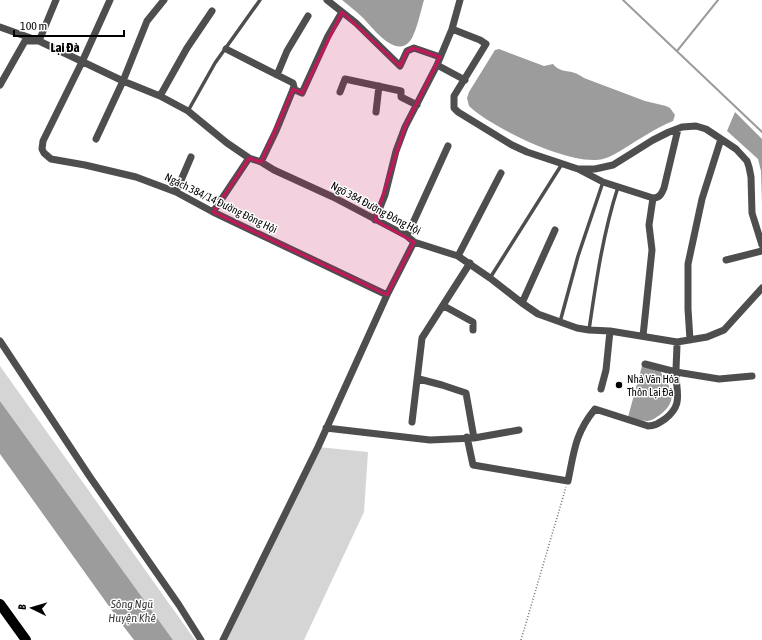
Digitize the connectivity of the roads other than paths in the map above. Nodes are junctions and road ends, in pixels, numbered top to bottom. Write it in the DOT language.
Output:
graph roads {
  1 [pos="56,0"];
  2 [pos="110,0"];
  3 [pos="164,0"];
  4 [pos="260,0"];
  5 [pos="327,0"];
  6 [pos="460,0"];
  7 [pos="212,11"];
  8 [pos="342,12"];
  9 [pos="308,16"];
  10 [pos="0,27"];
  11 [pos="452,29"];
  12 [pos="38,41"];
  13 [pos="226,49"];
  14 [pos="440,56"];
  15 [pos="82,62"];
  16 [pos="437,65"];
  17 [pos="277,75"];
  18 [pos="465,80"];
  19 [pos="123,81"];
  20 [pos="0,85"];
  21 [pos="379,86"];
  22 [pos="292,89"];
  23 [pos="340,92"];
  24 [pos="160,96"];
  25 [pos="417,105"];
  26 [pos="188,111"];
  27 [pos="376,112"];
  28 [pos="678,129"];
  29 [pos="96,139"];
  30 [pos="721,139"];
  31 [pos="448,146"];
  32 [pos="191,157"];
  33 [pos="249,158"];
  34 [pos="261,162"];
  35 [pos="562,164"];
  36 [pos="578,169"];
  37 [pos="501,173"];
  38 [pos="603,182"];
  39 [pos="618,187"];
  40 [pos="176,192"];
  41 [pos="653,198"];
  42 [pos="213,212"];
  43 [pos="375,220"];
  44 [pos="555,230"];
  45 [pos="407,236"];
  46 [pos="414,242"];
  47 [pos="762,245"];
  48 [pos="762,251"];
  49 [pos="458,256"];
  50 [pos="726,260"];
  51 [pos="470,263"];
  52 [pos="490,278"];
  53 [pos="762,288"];
  54 [pos="387,295"];
  55 [pos="522,303"];
  56 [pos="444,306"];
  57 [pos="560,322"];
  58 [pos="473,330"];
  59 [pos="589,330"];
  60 [pos="610,331"];
  61 [pos="643,336"];
  62 [pos="690,340"];
  63 [pos="0,341"];
  64 [pos="677,342"];
  65 [pos="644,364"];
  66 [pos="676,372"];
  67 [pos="752,376"];
  68 [pos="418,379"];
  69 [pos="601,389"];
  70 [pos="412,422"];
  71 [pos="326,428"];
  72 [pos="519,430"];
  73 [pos="471,437"];
  74 [pos="0,604"];
  75 [pos="26,640"];
  76 [pos="201,640"];
  77 [pos="223,640"];
  1 -- 12 [label="street"];
  2 -- 15 [label="street, Ngách 384/14 Đường Đông Hội"];
  3 -- 19 [label="street"];
  4 -- 13 [label="lane"];
  5 -- 8 [label="street"];
  6 -- 11 [label="street"];
  7 -- 24 [label="street"];
  8 -- 14 [label="street"];
  8 -- 22 [label="street"];
  9 -- 17 [label="street"];
  10 -- 12 [label="street, Ngõ 384 Đường Đông Hội"];
  11 -- 14 [label="street"];
  11 -- 18 [label="street"];
  12 -- 15 [label="street, Ngõ 384 Đường Đông Hội"];
  12 -- 20 [label="street"];
  13 -- 17 [label="street"];
  13 -- 26 [label="lane"];
  14 -- 16 [label="street"];
  15 -- 19 [label="street, Ngõ 384 Đường Đông Hội"];
  15 -- 40 [label="street, Ngách 384/14 Đường Đông Hội"];
  16 -- 18 [label="street"];
  16 -- 25 [label="street"];
  17 -- 22 [label="street"];
  18 -- 35 [label="street"];
  19 -- 24 [label="street, Ngõ 384 Đường Đông Hội"];
  19 -- 29 [label="street"];
  21 -- 23 [label="street"];
  21 -- 25 [label="street"];
  21 -- 27 [label="street"];
  22 -- 34 [label="street"];
  24 -- 26 [label="street, Ngõ 384 Đường Đông Hội"];
  25 -- 43 [label="street"];
  26 -- 33 [label="street, Ngõ 384 Đường Đông Hội"];
  28 -- 30 [label="street"];
  28 -- 36 [label="street"];
  28 -- 41 [label="street"];
  30 -- 47 [label="street"];
  30 -- 62 [label="street"];
  31 -- 45 [label="street"];
  32 -- 40 [label="street"];
  33 -- 34 [label="street, Ngõ 384 Đường Đông Hội"];
  33 -- 42 [label="street"];
  34 -- 43 [label="street, Ngõ 384 Đường Đông Hội"];
  35 -- 36 [label="street"];
  35 -- 52 [label="lane"];
  36 -- 38 [label="street"];
  37 -- 49 [label="street"];
  38 -- 39 [label="street"];
  38 -- 57 [label="lane"];
  39 -- 41 [label="street"];
  39 -- 59 [label="lane"];
  40 -- 42 [label="street, Ngách 384/14 Đường Đông Hội"];
  41 -- 61 [label="street"];
  42 -- 54 [label="street, Ngách 384/14 Đường Đông Hội"];
  43 -- 45 [label="street, Ngõ 384 Đường Đông Hội"];
  44 -- 55 [label="street"];
  45 -- 46 [label="street, Ngõ 384 Đường Đông Hội"];
  46 -- 49 [label="street, Ngõ 384 Đường Đông Hội"];
  46 -- 54 [label="street"];
  48 -- 50 [label="street"];
  49 -- 51 [label="street, Ngõ 384 Đường Đông Hội"];
  51 -- 52 [label="street, Ngõ 384 Đường Đông Hội"];
  51 -- 56 [label="street"];
  52 -- 55 [label="street, Ngõ 384 Đường Đông Hội"];
  53 -- 62 [label="street, Ngõ 384 Đường Đông Hội"];
  54 -- 71 [label="street"];
  55 -- 57 [label="street, Ngõ 384 Đường Đông Hội"];
  56 -- 58 [label="street"];
  56 -- 68 [label="street"];
  57 -- 59 [label="street, Ngõ 384 Đường Đông Hội"];
  59 -- 60 [label="street, Ngõ 384 Đường Đông Hội"];
  60 -- 61 [label="street, Ngõ 384 Đường Đông Hội"];
  60 -- 69 [label="street"];
  61 -- 64 [label="street, Ngõ 384 Đường Đông Hội"];
  62 -- 64 [label="street, Ngõ 384 Đường Đông Hội"];
  63 -- 76 [label="street"];
  64 -- 66 [label="street"];
  65 -- 66 [label="street"];
  66 -- 67 [label="street"];
  66 -- 73 [label="street"];
  68 -- 70 [label="street"];
  68 -- 73 [label="street"];
  71 -- 73 [label="street"];
  71 -- 77 [label="street"];
  72 -- 73 [label="street"];
  74 -- 75 [label="main road"];
}
